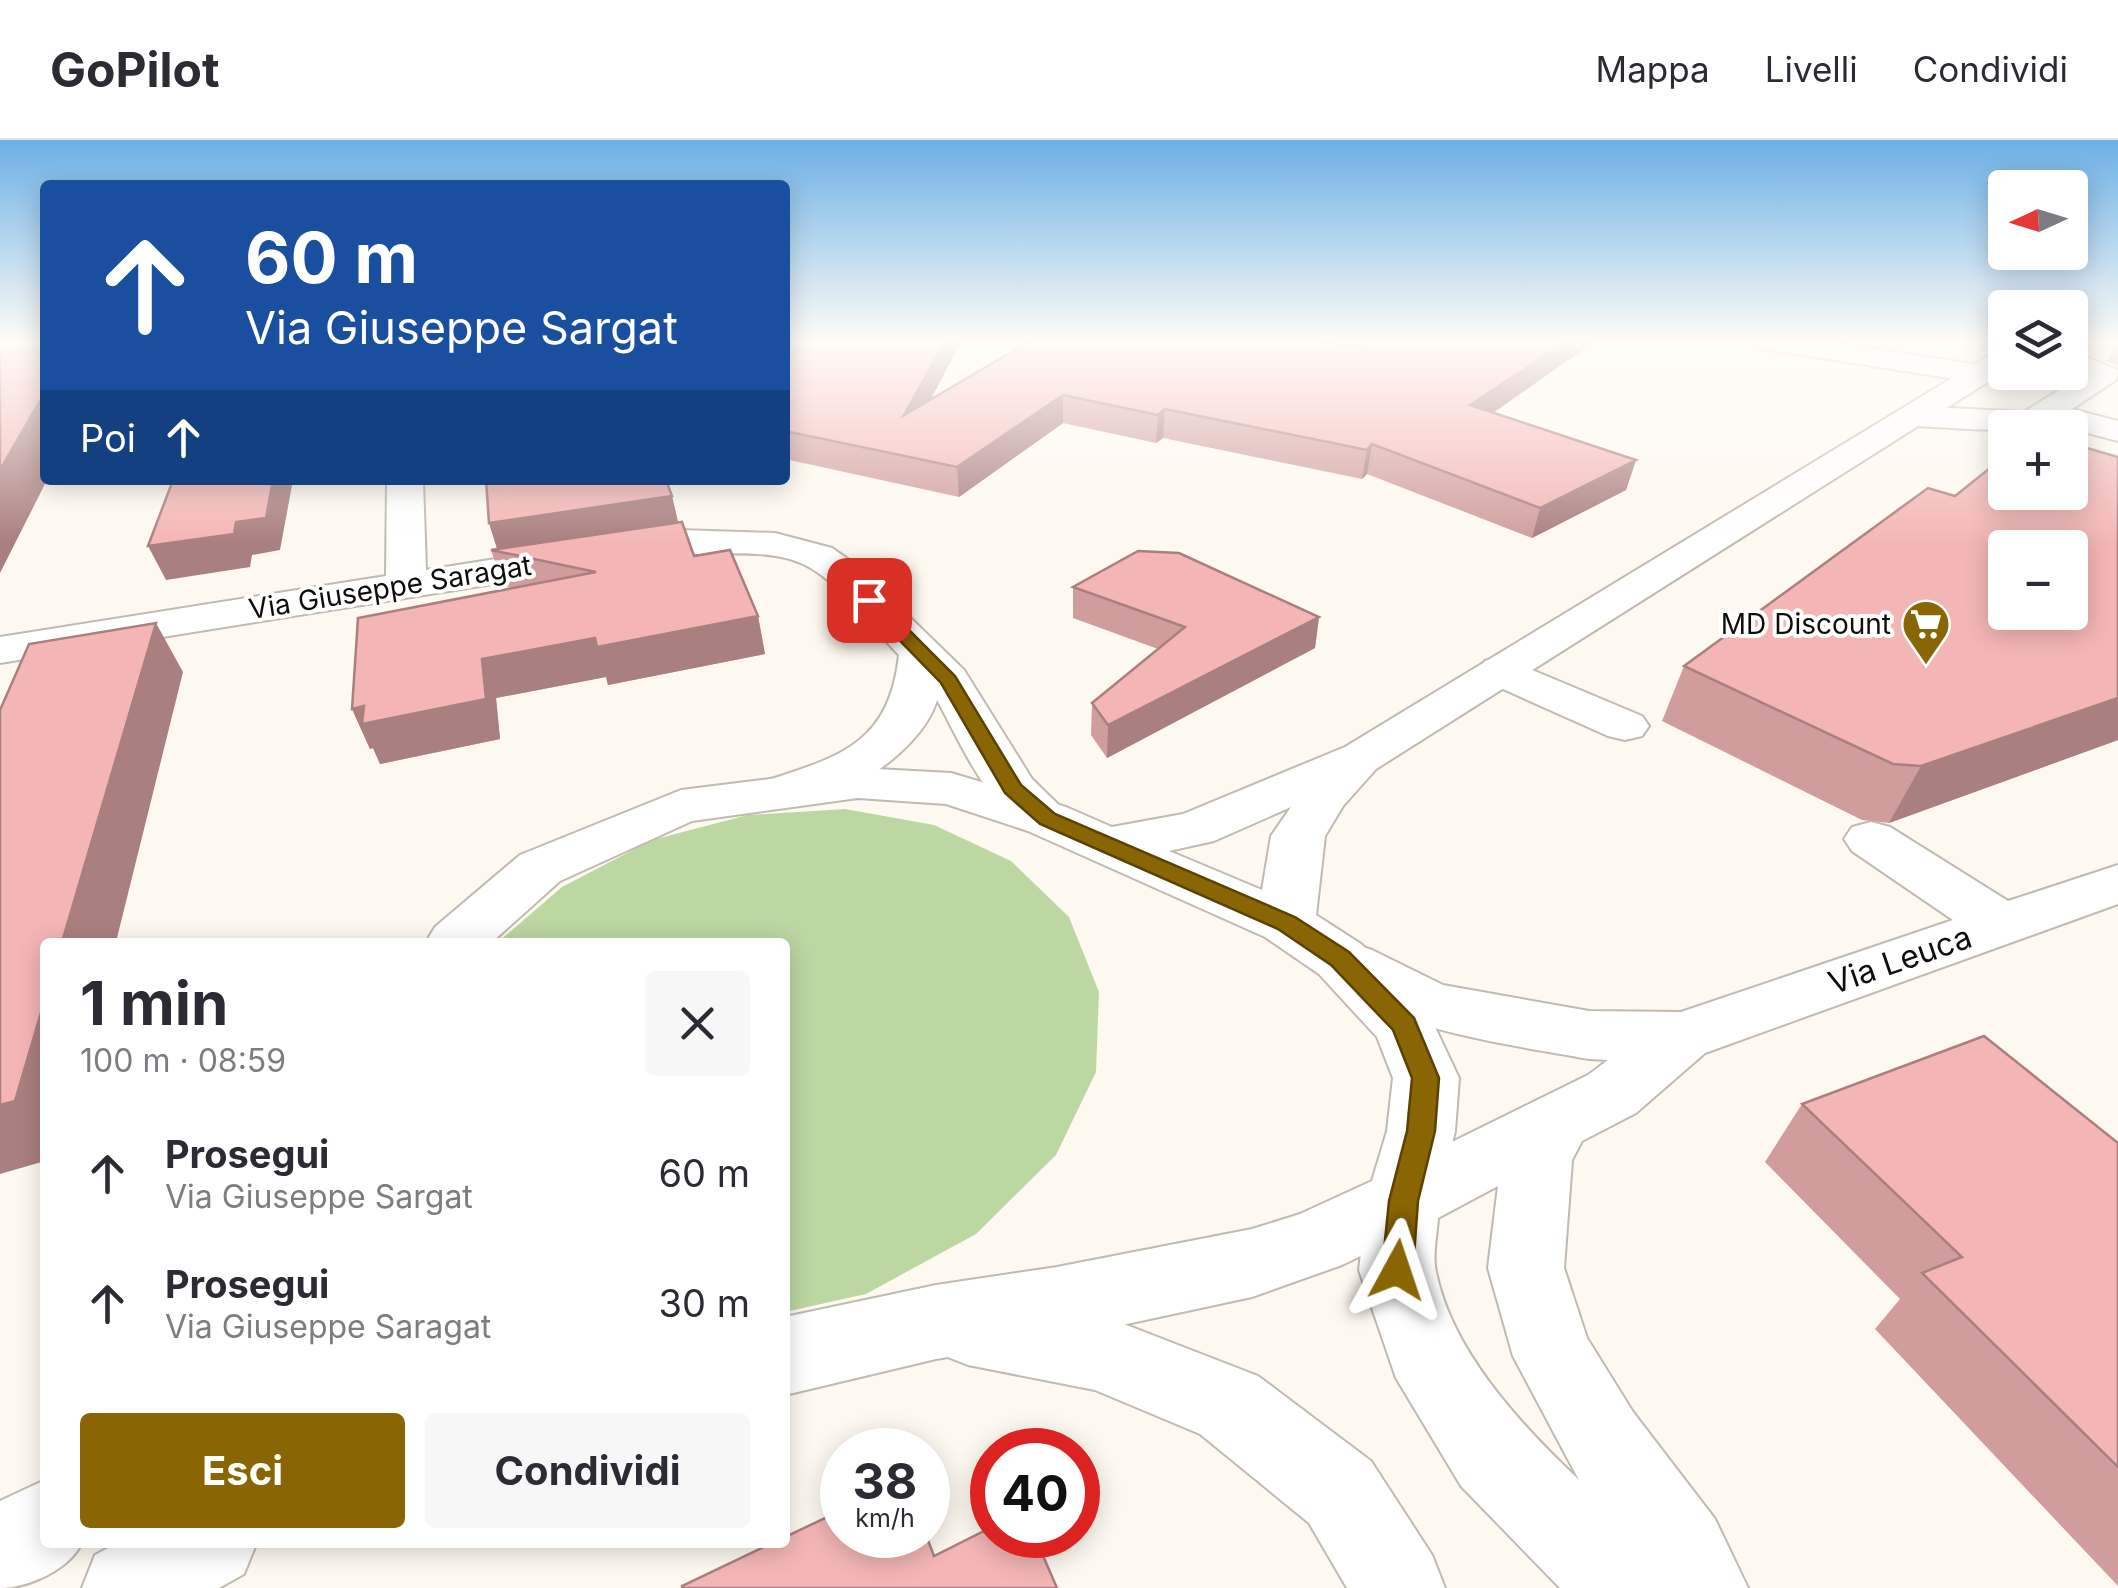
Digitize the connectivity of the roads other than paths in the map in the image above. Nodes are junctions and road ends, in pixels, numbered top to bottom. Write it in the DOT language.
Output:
graph roads {
  1 [pos="1926,408"];
  2 [pos="1915,416"];
  3 [pos="1988,420"];
  4 [pos="2088,422"];
  5 [pos="2118,430"];
  6 [pos="405,485"];
  7 [pos="406,584"];
  8 [pos="0,650"];
  9 [pos="921,654"];
  10 [pos="1501,671"];
  11 [pos="1625,726"];
  12 [pos="1362,756"];
  13 [pos="780,793"];
  14 [pos="1047,819"];
  15 [pos="1871,838"];
  16 [pos="1108,846"];
  17 [pos="2118,884"];
  18 [pos="1286,923"];
  19 [pos="2002,924"];
  20 [pos="461,938"];
  21 [pos="1340,959"];
  22 [pos="1682,1036"];
  23 [pos="1559,1120"];
  24 [pos="1404,1201"];
  25 [pos="936,1322"];
  26 [pos="790,1355"];
  27 [pos="40,1528"];
  28 [pos="201,1548"];
  29 [pos="0,1550"];
  30 [pos="128,1588"];
  31 [pos="1400,1588"];
  32 [pos="1625,1588"];
  33 [pos="1702,1588"];
  1 -- 2 [label="street"];
  2 -- 3 [label="street"];
  2 -- 10 [label="street"];
  4 -- 5 [label="street"];
  6 -- 7 [label="street"];
  7 -- 8 [label="street, Via Giuseppe Saragat"];
  7 -- 9 [label="street, Via Giuseppe Saragat"];
  9 -- 13 [label="street"];
  9 -- 14 [label="street, Via Giuseppe Saragat"];
  10 -- 11 [label="street"];
  10 -- 12 [label="street"];
  12 -- 16 [label="street"];
  12 -- 18 [label="street"];
  13 -- 14 [label="street"];
  13 -- 20 [label="street"];
  14 -- 16 [label="street"];
  15 -- 19 [label="street"];
  16 -- 18 [label="street"];
  17 -- 19 [label="street, Via Leuca"];
  18 -- 21 [label="street"];
  19 -- 22 [label="street, Via Leuca"];
  21 -- 22 [label="street, Via Leuca"];
  21 -- 24 [label="street"];
  22 -- 23 [label="street, Via Leuca"];
  23 -- 24 [label="street, Via Leuca"];
  23 -- 33 [label="street"];
  24 -- 25 [label="street, Via Leuca"];
  24 -- 32 [label="street"];
  25 -- 26 [label="street, Via Leuca"];
  25 -- 31 [label="street"];
  27 -- 29 [label="street"];
  28 -- 30 [label="street"];
}
